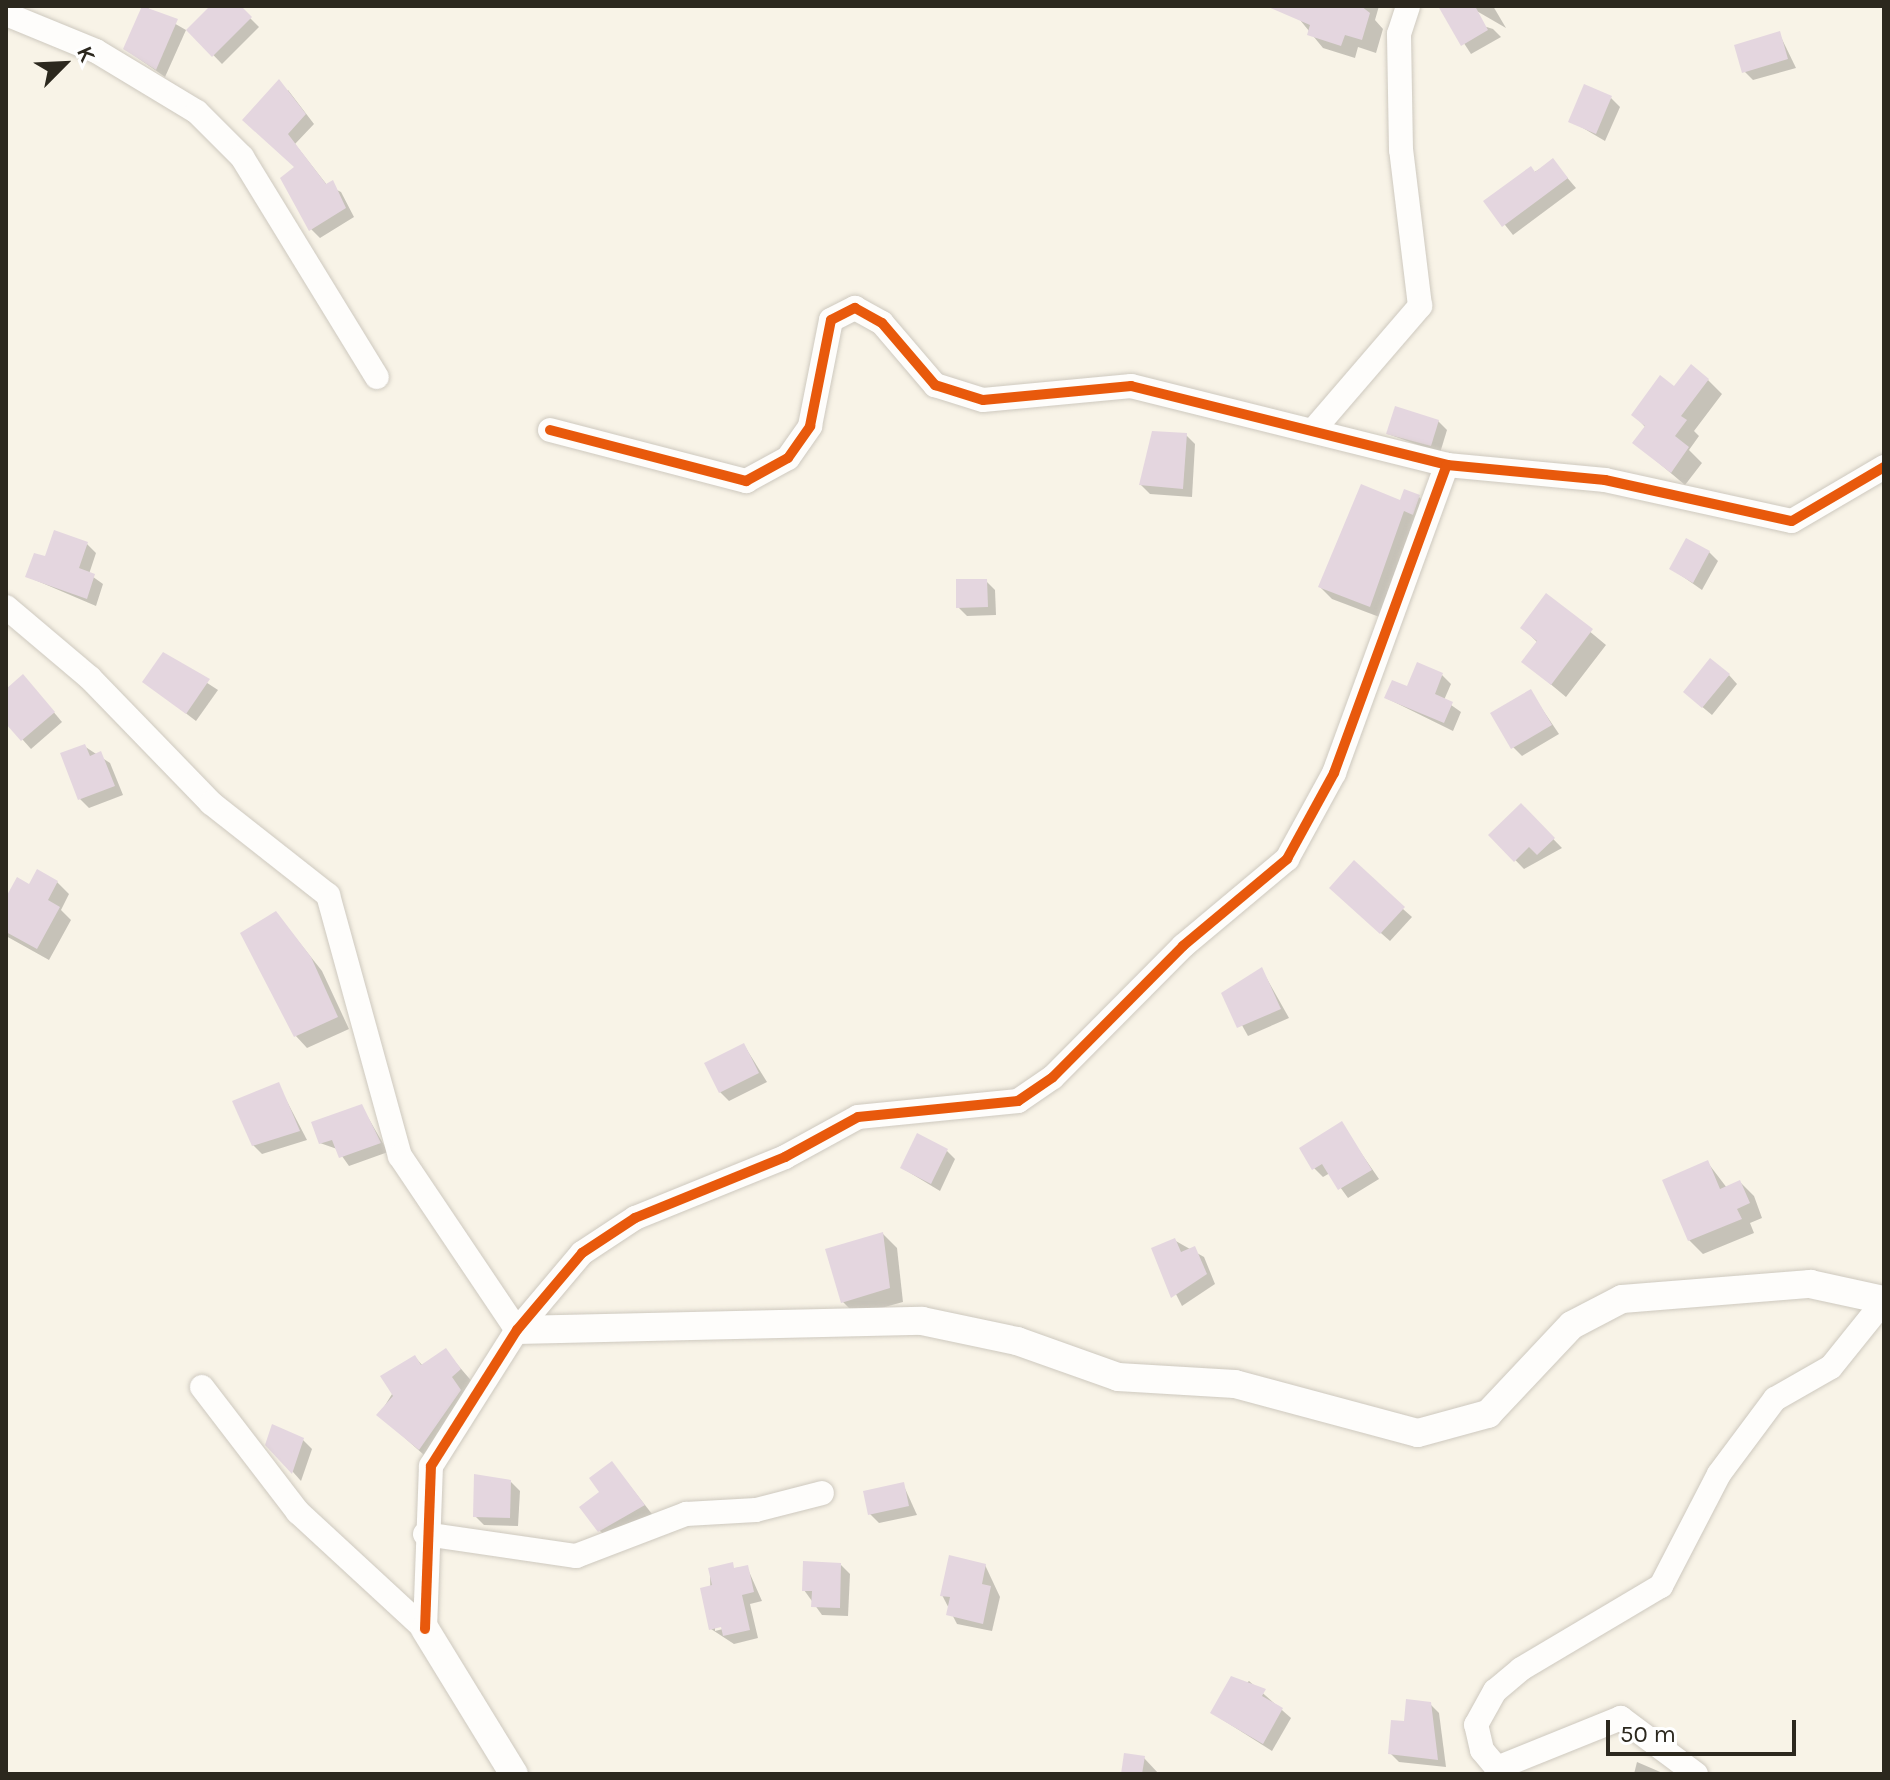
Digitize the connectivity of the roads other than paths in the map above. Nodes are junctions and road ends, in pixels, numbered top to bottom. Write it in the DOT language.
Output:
graph roads {
  1 [pos="1408,6"];
  2 [pos="6,14"];
  3 [pos="377,377"];
  4 [pos="1316,427"];
  5 [pos="550,430"];
  6 [pos="1447,465"];
  7 [pos="1884,467"];
  8 [pos="6,607"];
  9 [pos="1884,1301"];
  10 [pos="517,1330"];
  11 [pos="202,1387"];
  12 [pos="822,1493"];
  13 [pos="425,1534"];
  14 [pos="425,1629"];
  15 [pos="514,1774"];
  16 [pos="1696,1774"];
  1 -- 4 [label="street"];
  2 -- 3 [label="street"];
  4 -- 5 [label="street"];
  4 -- 6 [label="street"];
  6 -- 7 [label="street"];
  6 -- 10 [label="street"];
  8 -- 10 [label="street"];
  9 -- 10 [label="street"];
  9 -- 16 [label="street"];
  10 -- 13 [label="street"];
  11 -- 14 [label="street"];
  12 -- 13 [label="street"];
  13 -- 14 [label="street"];
  14 -- 15 [label="street"];
}
